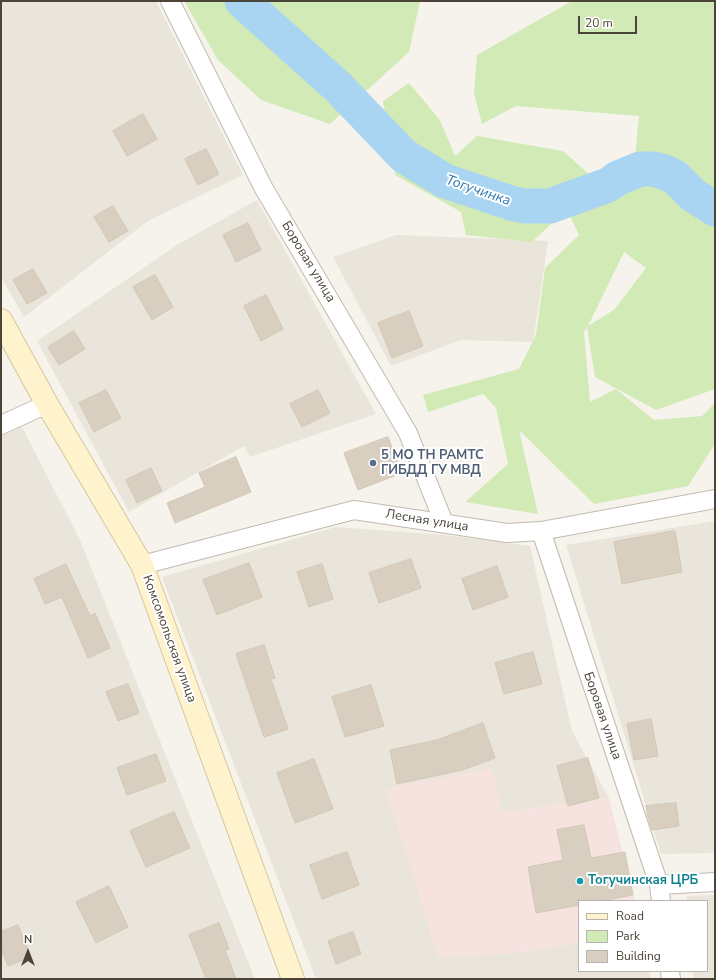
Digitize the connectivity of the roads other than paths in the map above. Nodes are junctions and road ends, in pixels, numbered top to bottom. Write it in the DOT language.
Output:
graph roads {
  1 [pos="170,1"];
  2 [pos="1,320"];
  3 [pos="46,404"];
  4 [pos="1,425"];
  5 [pos="715,499"];
  6 [pos="444,523"];
  7 [pos="541,531"];
  8 [pos="142,566"];
  9 [pos="715,882"];
  10 [pos="660,893"];
  11 [pos="293,979"];
  1 -- 6 [label="street, Боровая улица"];
  2 -- 3 [label="main road, Комсомольская улица"];
  3 -- 4 [label="street"];
  3 -- 8 [label="main road, Комсомольская улица"];
  5 -- 7 [label="street, Лесная улица"];
  6 -- 7 [label="street, Лесная улица"];
  6 -- 8 [label="street, Лесная улица"];
  7 -- 10 [label="street, Боровая улица"];
  8 -- 11 [label="main road, Комсомольская улица"];
  9 -- 10 [label="street"];
}
